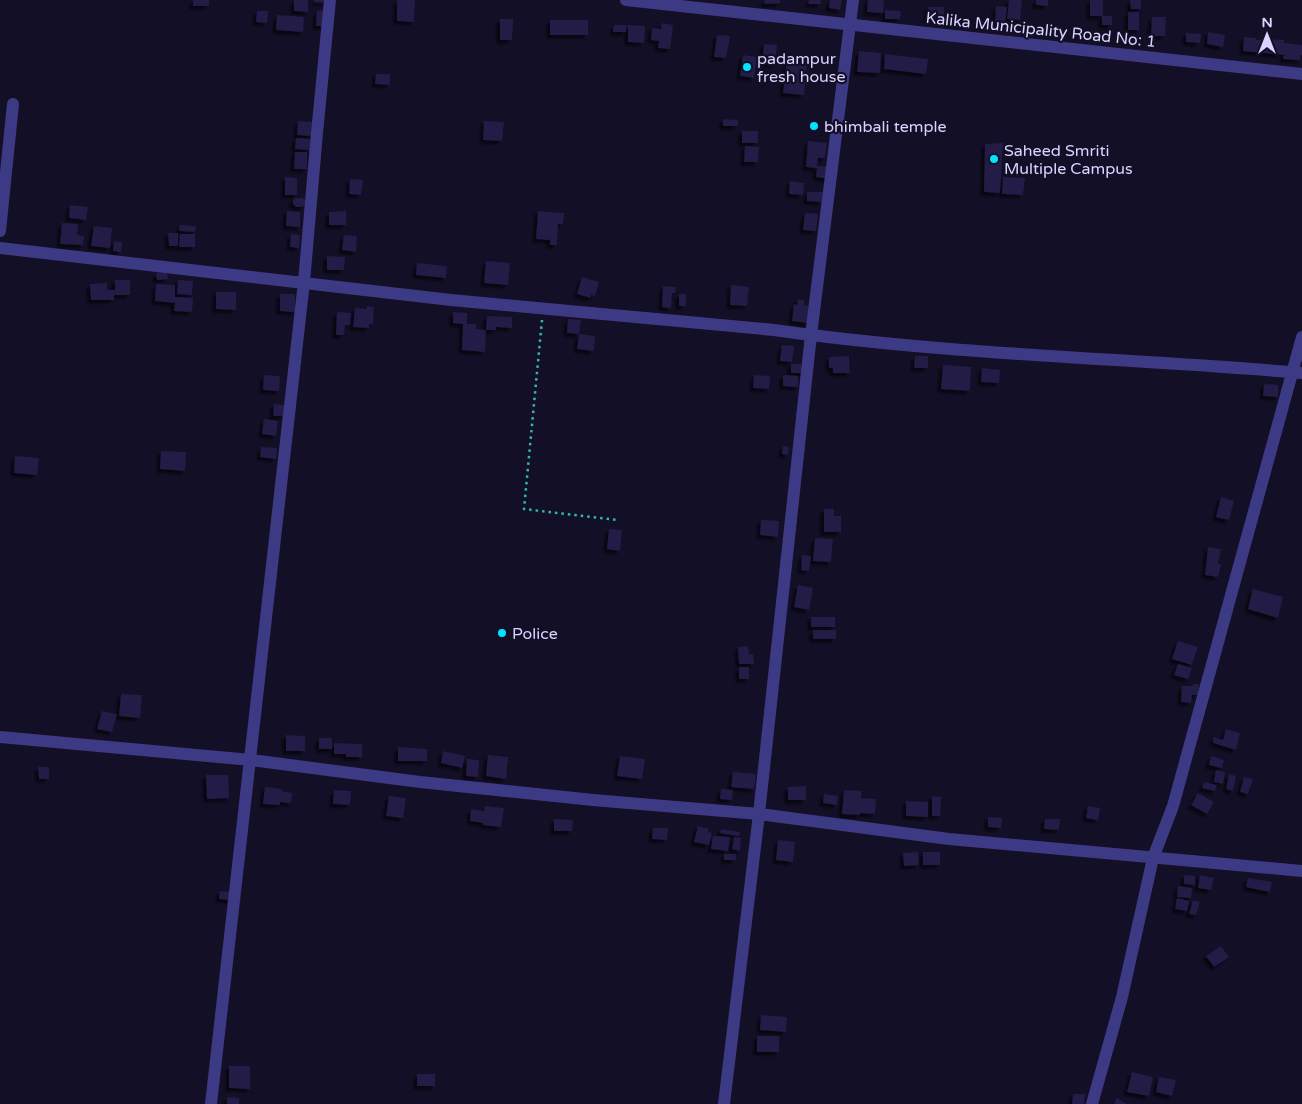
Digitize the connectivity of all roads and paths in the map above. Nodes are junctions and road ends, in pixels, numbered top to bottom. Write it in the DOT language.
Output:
graph roads {
  1 [pos="330,0"];
  2 [pos="626,0"];
  3 [pos="853,0"];
  4 [pos="849,24"];
  5 [pos="1302,74"];
  6 [pos="13,104"];
  7 [pos="0,231"];
  8 [pos="0,248"];
  9 [pos="304,282"];
  10 [pos="543,309"];
  11 [pos="811,335"];
  12 [pos="1302,337"];
  13 [pos="1297,372"];
  14 [pos="617,520"];
  15 [pos="0,737"];
  16 [pos="251,760"];
  17 [pos="758,814"];
  18 [pos="1153,858"];
  19 [pos="1302,871"];
  20 [pos="211,1104"];
  21 [pos="724,1104"];
  22 [pos="1092,1104"];
  1 -- 9 [label="street"];
  2 -- 4 [label="street, Kalika Municipality Road No: 1"];
  3 -- 4 [label="street"];
  4 -- 5 [label="street, Kalika Municipality Road No: 1"];
  4 -- 11 [label="street"];
  6 -- 7 [label="street"];
  8 -- 9 [label="street"];
  9 -- 10 [label="street"];
  9 -- 16 [label="street"];
  10 -- 11 [label="street"];
  10 -- 14 [label="path"];
  11 -- 13 [label="street"];
  11 -- 17 [label="street"];
  12 -- 13 [label="street"];
  13 -- 18 [label="street"];
  15 -- 16 [label="street"];
  16 -- 17 [label="street"];
  16 -- 20 [label="street"];
  17 -- 18 [label="street"];
  17 -- 21 [label="street"];
  18 -- 19 [label="street"];
  18 -- 22 [label="street"];
}
